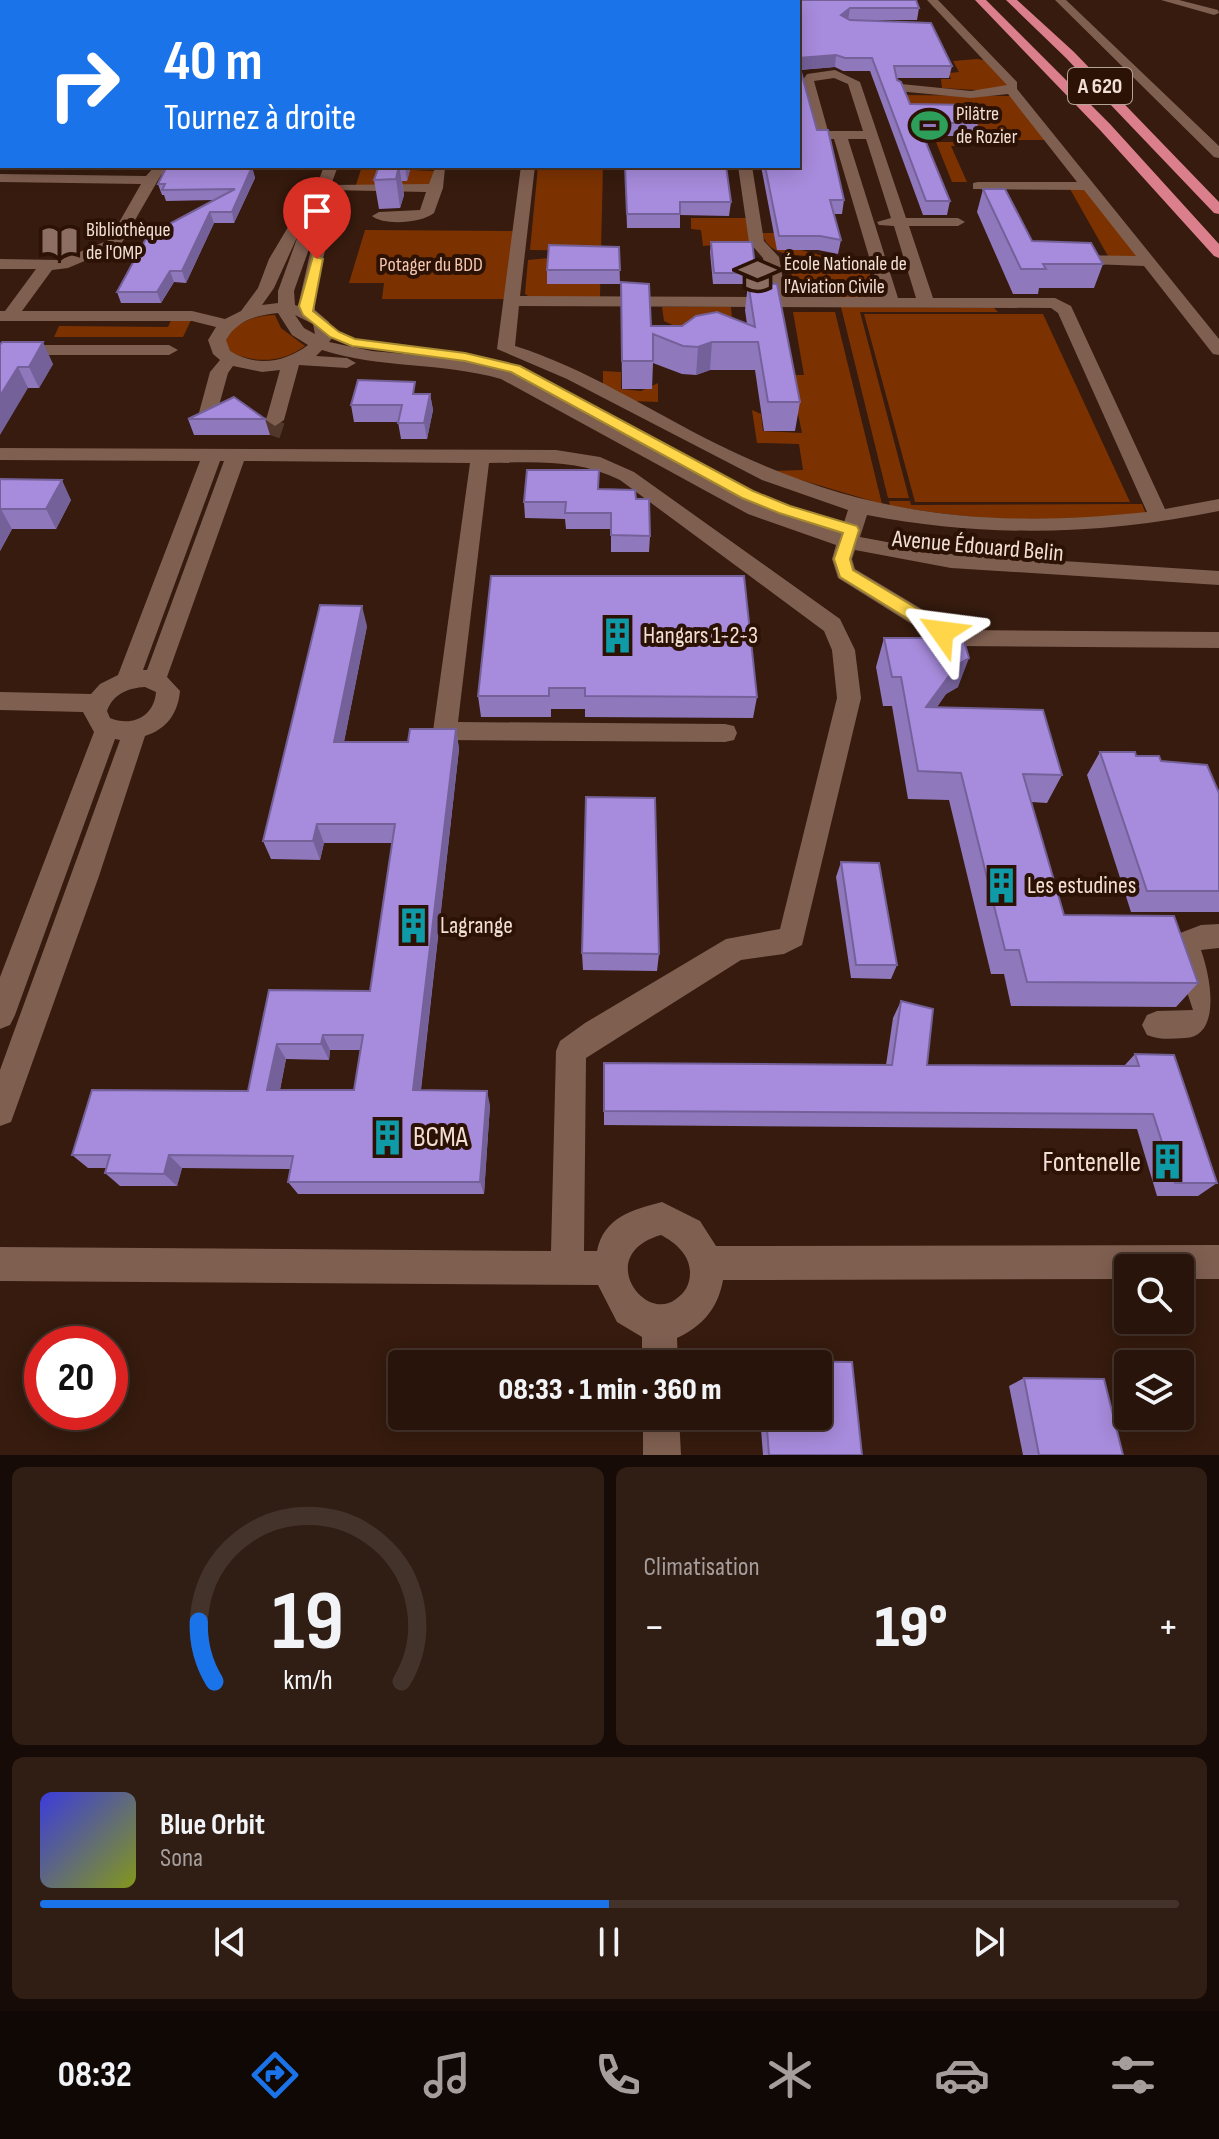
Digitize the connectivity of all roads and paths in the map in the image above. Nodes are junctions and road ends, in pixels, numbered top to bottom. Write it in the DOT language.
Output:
graph roads {
  1 [pos="932,0"];
  2 [pos="980,0"];
  3 [pos="1011,0"];
  4 [pos="1060,0"];
  5 [pos="1166,0"];
  6 [pos="1199,0"];
  7 [pos="1217,14"];
  8 [pos="942,27"];
  9 [pos="958,27"];
  10 [pos="901,88"];
  11 [pos="1011,89"];
  12 [pos="840,135"];
  13 [pos="871,135"];
  14 [pos="1219,154"];
  15 [pos="162,168"];
  16 [pos="320,168"];
  17 [pos="330,168"];
  18 [pos="341,168"];
  19 [pos="528,168"];
  20 [pos="745,168"];
  21 [pos="440,171"];
  22 [pos="0,178"];
  23 [pos="150,180"];
  24 [pos="978,186"];
  25 [pos="1091,186"];
  26 [pos="335,188"];
  27 [pos="436,188"];
  28 [pos="1219,210"];
  29 [pos="379,216"];
  30 [pos="866,222"];
  31 [pos="900,222"];
  32 [pos="958,222"];
  33 [pos="1219,253"];
  34 [pos="1055,260"];
  35 [pos="1148,261"];
  36 [pos="0,264"];
  37 [pos="47,265"];
  38 [pos="512,301"];
  39 [pos="779,302"];
  40 [pos="891,302"];
  41 [pos="926,302"];
  42 [pos="283,308"];
  43 [pos="307,312"];
  44 [pos="247,314"];
  45 [pos="6,316"];
  46 [pos="227,325"];
  47 [pos="322,337"];
  48 [pos="0,350"];
  49 [pos="169,350"];
  50 [pos="1219,350"];
  51 [pos="229,360"];
  52 [pos="294,361"];
  53 [pos="0,454"];
  54 [pos="188,454"];
  55 [pos="212,456"];
  56 [pos="236,456"];
  57 [pos="265,456"];
  58 [pos="480,457"];
  59 [pos="860,505"];
  60 [pos="1219,505"];
  61 [pos="1159,517"];
  62 [pos="847,542"];
  63 [pos="1219,568"];
  64 [pos="1219,578"];
  65 [pos="1219,589"];
  66 [pos="1219,640"];
  67 [pos="128,679"];
  68 [pos="155,679"];
  69 [pos="0,701"];
  70 [pos="97,703"];
  71 [pos="107,729"];
  72 [pos="135,730"];
  73 [pos="725,733"];
  74 [pos="1219,936"];
  75 [pos="0,1015"];
  76 [pos="1157,1025"];
  77 [pos="0,1111"];
  78 [pos="1219,1262"];
  79 [pos="706,1263"];
  80 [pos="0,1264"];
  81 [pos="567,1268"];
  82 [pos="610,1268"];
  83 [pos="659,1323"];
  84 [pos="660,1350"];
  85 [pos="661,1430"];
  86 [pos="662,1455"];
  1 -- 9 [label="street"];
  2 -- 33 [label="highway, A 620"];
  3 -- 28 [label="highway, A 620"];
  4 -- 14 [label="street"];
  5 -- 7 [label="street"];
  6 -- 7 [label="street"];
  8 -- 9 [label="street"];
  9 -- 11 [label="street"];
  10 -- 11 [label="street"];
  11 -- 25 [label="street"];
  12 -- 13 [label="street"];
  12 -- 13 [label="street"];
  12 -- 30 [label="street"];
  13 -- 31 [label="street"];
  15 -- 23 [label="street"];
  16 -- 44 [label="street"];
  17 -- 42 [label="street"];
  18 -- 26 [label="street"];
  19 -- 38 [label="street"];
  20 -- 39 [label="street"];
  21 -- 27 [label="street"];
  22 -- 23 [label="street"];
  23 -- 37 [label="street"];
  24 -- 25 [label="street"];
  25 -- 35 [label="street"];
  26 -- 27 [label="street"];
  26 -- 43 [label="street"];
  27 -- 29 [label="street"];
  30 -- 31 [label="street"];
  30 -- 40 [label="street"];
  31 -- 32 [label="street"];
  31 -- 41 [label="street"];
  34 -- 35 [label="street"];
  35 -- 50 [label="street"];
  36 -- 37 [label="street"];
  37 -- 45 [label="street"];
  38 -- 39 [label="street"];
  38 -- 59 [label="street"];
  39 -- 40 [label="street"];
  40 -- 41 [label="street"];
  41 -- 61 [label="street"];
  42 -- 43 [label="street"];
  42 -- 44 [label="street"];
  42 -- 47 [label="street"];
  43 -- 47 [label="street"];
  44 -- 46 [label="street"];
  45 -- 46 [label="street"];
  46 -- 51 [label="street"];
  47 -- 52 [label="street"];
  47 -- 62 [label="street, Avenue Édouard Belin"];
  48 -- 49 [label="street"];
  51 -- 52 [label="street, Avenue Édouard Belin"];
  51 -- 54 [label="street"];
  52 -- 57 [label="street"];
  52 -- 62 [label="street, Avenue Édouard Belin"];
  53 -- 54 [label="street"];
  54 -- 55 [label="street"];
  55 -- 56 [label="street"];
  55 -- 67 [label="street"];
  56 -- 57 [label="street"];
  56 -- 68 [label="street"];
  57 -- 58 [label="street"];
  58 -- 73 [label="street"];
  58 -- 81 [label="street"];
  59 -- 61 [label="street"];
  59 -- 62 [label="street"];
  60 -- 61 [label="street"];
  62 -- 63 [label="street, Avenue Édouard Belin"];
  62 -- 64 [label="street"];
  62 -- 65 [label="street, Avenue Édouard Belin"];
  62 -- 66 [label="street"];
  67 -- 68 [label="street"];
  67 -- 70 [label="street"];
  68 -- 72 [label="street"];
  69 -- 70 [label="street"];
  70 -- 71 [label="street"];
  71 -- 72 [label="street"];
  71 -- 75 [label="street"];
  72 -- 77 [label="street"];
  74 -- 76 [label="street"];
  78 -- 79 [label="street"];
  79 -- 82 [label="street"];
  79 -- 83 [label="street"];
  80 -- 81 [label="street"];
  81 -- 82 [label="street"];
  82 -- 83 [label="street"];
  83 -- 84 [label="street"];
  85 -- 86 [label="street"];
}
